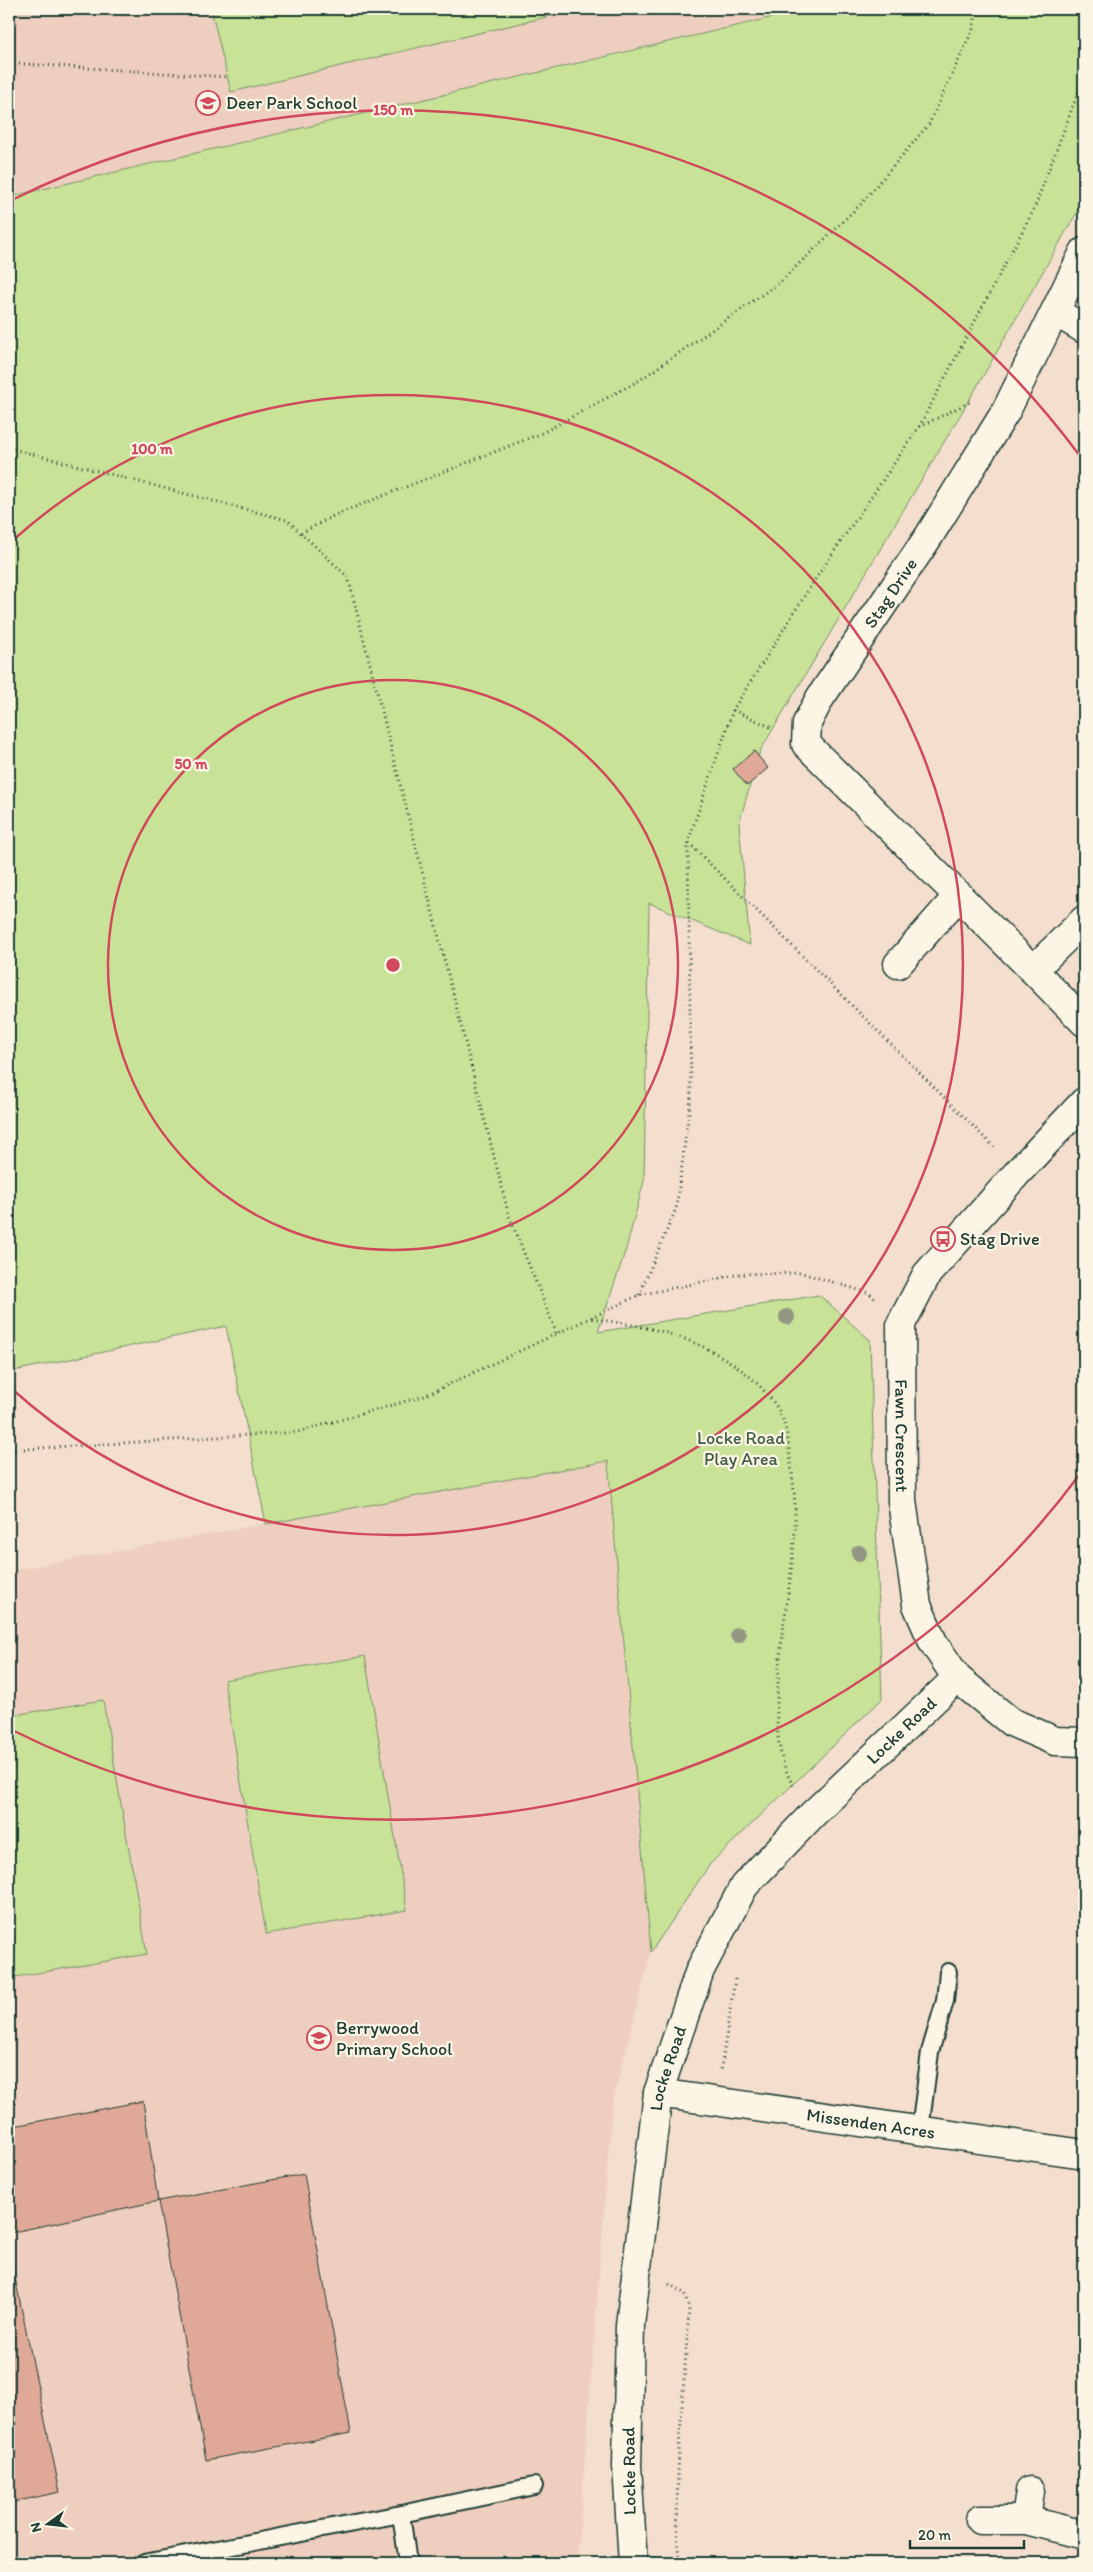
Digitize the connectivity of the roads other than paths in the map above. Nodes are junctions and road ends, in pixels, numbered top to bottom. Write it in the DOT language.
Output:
graph roads {
  1 [pos="1084,252"];
  2 [pos="1056,312"];
  3 [pos="1084,329"];
  4 [pos="959,895"];
  5 [pos="1084,920"];
  6 [pos="898,964"];
  7 [pos="1033,970"];
  8 [pos="1084,1022"];
  9 [pos="1084,1102"];
  10 [pos="957,1678"];
  11 [pos="1084,1742"];
  12 [pos="948,1972"];
  13 [pos="658,2093"];
  14 [pos="920,2130"];
  15 [pos="1084,2154"];
  16 [pos="534,2486"];
  17 [pos="1030,2491"];
  18 [pos="401,2514"];
  19 [pos="980,2520"];
  20 [pos="1026,2520"];
  21 [pos="1084,2535"];
  22 [pos="144,2563"];
  23 [pos="408,2563"];
  24 [pos="633,2563"];
  1 -- 2 [label="street, Stag Drive"];
  2 -- 3 [label="street"];
  2 -- 4 [label="street, Stag Drive"];
  4 -- 6 [label="street"];
  4 -- 7 [label="street"];
  5 -- 7 [label="street"];
  7 -- 8 [label="street"];
  9 -- 10 [label="street, Fawn Crescent"];
  10 -- 11 [label="street, Fawn Crescent"];
  10 -- 13 [label="street, Locke Road"];
  12 -- 14 [label="lane"];
  13 -- 14 [label="street, Missenden Acres"];
  13 -- 24 [label="street, Locke Road"];
  14 -- 15 [label="street, Missenden Acres"];
  16 -- 18 [label="lane"];
  17 -- 20 [label="street"];
  18 -- 22 [label="lane"];
  18 -- 23 [label="lane"];
  19 -- 20 [label="street"];
  20 -- 21 [label="street"];
}
